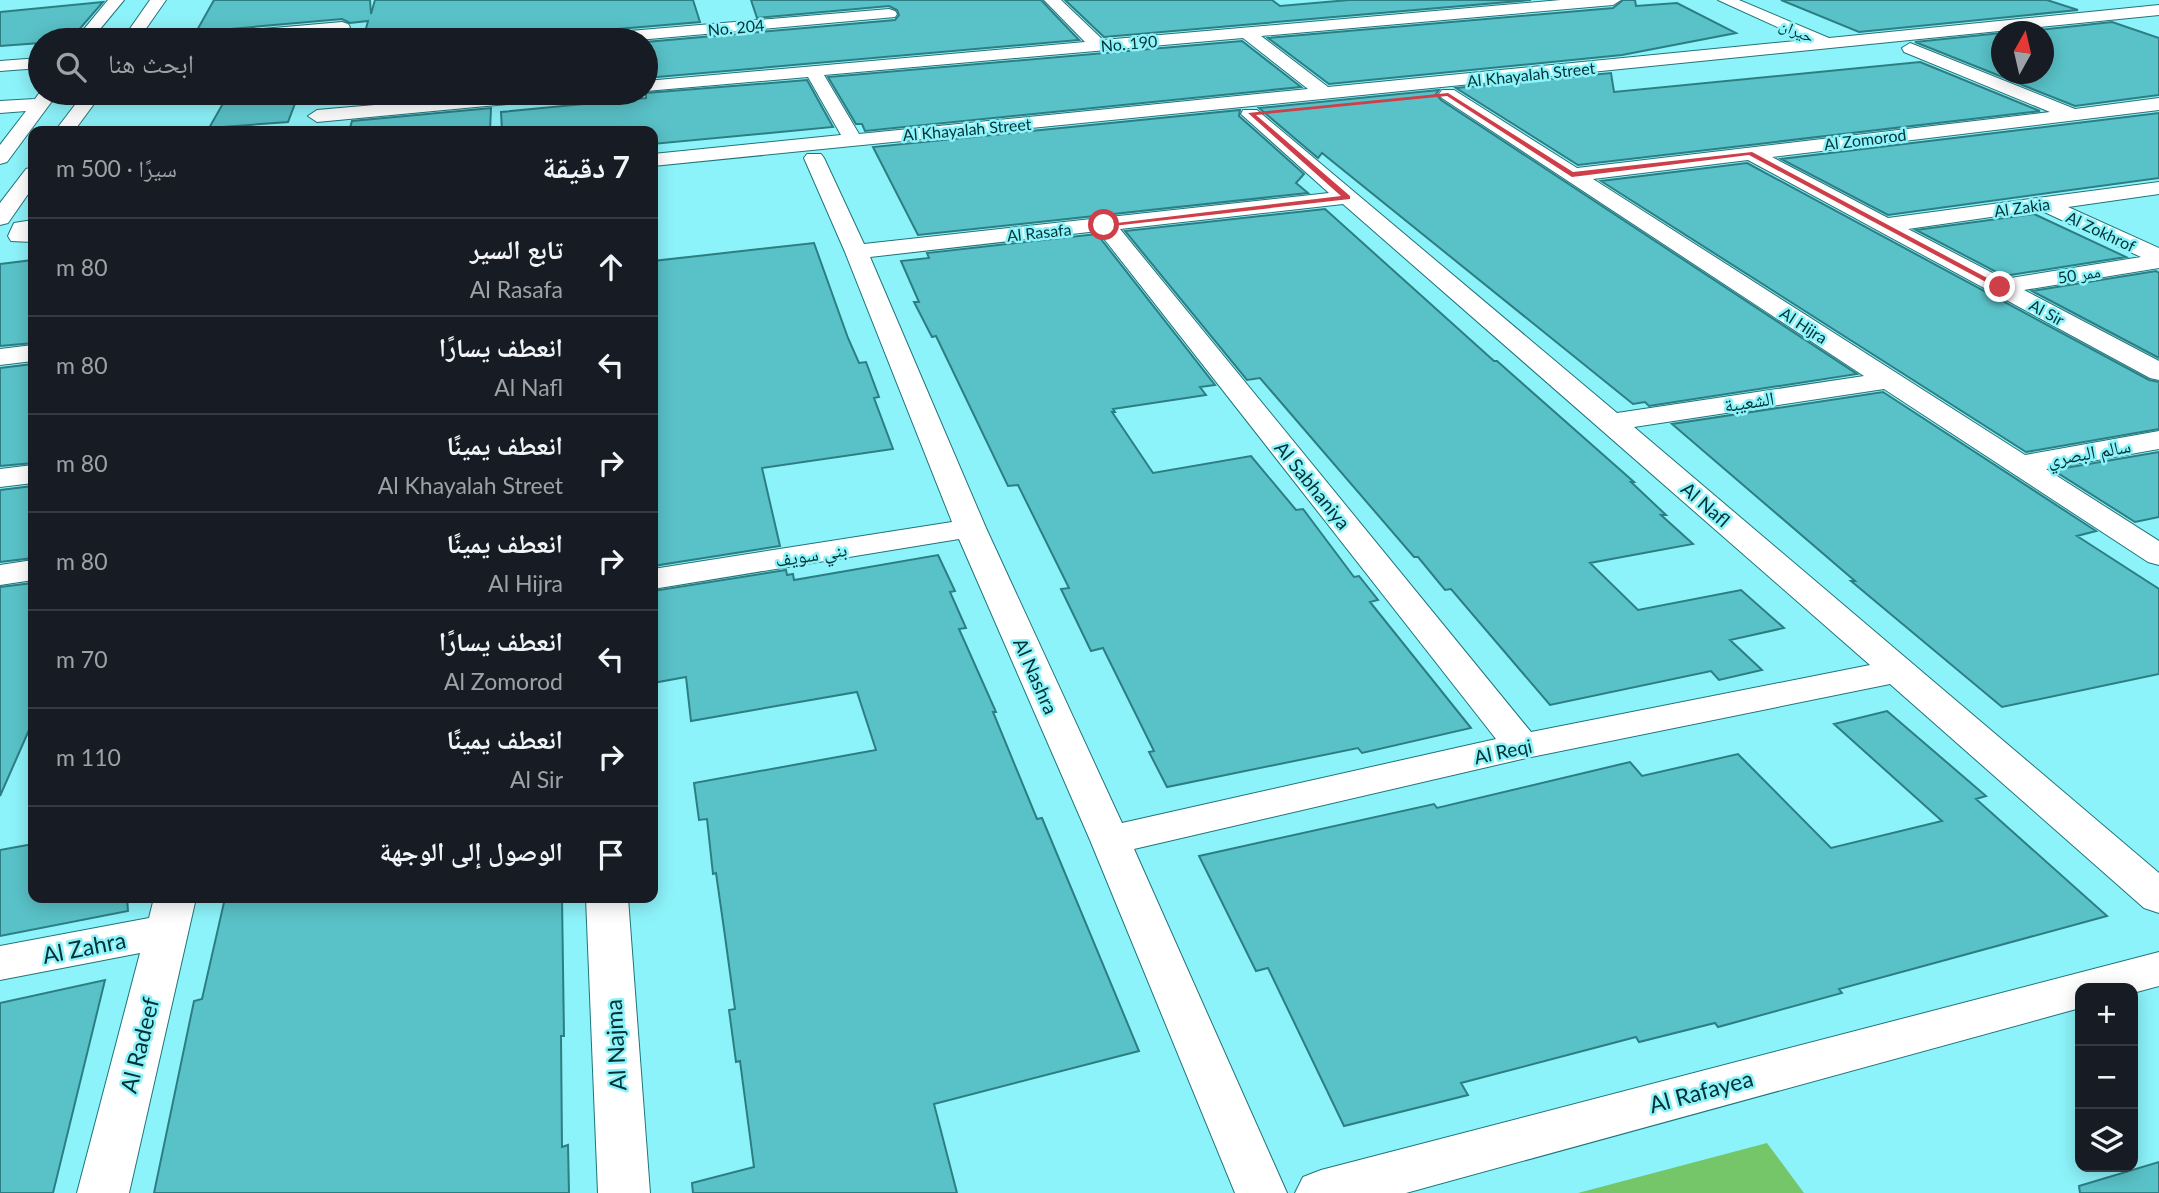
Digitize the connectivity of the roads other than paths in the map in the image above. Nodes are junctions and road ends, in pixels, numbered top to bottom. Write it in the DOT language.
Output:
graph roads {
  1 [pos="116,0"];
  2 [pos="158,0"];
  3 [pos="879,0"];
  4 [pos="1052,0"];
  5 [pos="1482,0"];
  6 [pos="1613,0"];
  7 [pos="1726,0"];
  8 [pos="347,9"];
  9 [pos="718,9"];
  10 [pos="1501,10"];
  11 [pos="2159,10"];
  12 [pos="2159,22"];
  13 [pos="93,28"];
  14 [pos="138,28"];
  15 [pos="342,28"];
  16 [pos="725,28"];
  17 [pos="1247,33"];
  18 [pos="2054,33"];
  19 [pos="658,34"];
  20 [pos="1991,39"];
  21 [pos="908,43"];
  22 [pos="1830,44"];
  23 [pos="1099,46"];
  24 [pos="1909,48"];
  25 [pos="28,54"];
  26 [pos="0,56"];
  27 [pos="921,62"];
  28 [pos="28,64"];
  29 [pos="0,66"];
  30 [pos="813,71"];
  31 [pos="658,85"];
  32 [pos="1448,94"];
  33 [pos="1326,95"];
  34 [pos="28,101"];
  35 [pos="2159,104"];
  36 [pos="40,105"];
  37 [pos="84,105"];
  38 [pos="320,105"];
  39 [pos="469,105"];
  40 [pos="0,107"];
  41 [pos="1250,114"];
  42 [pos="2072,114"];
  43 [pos="315,123"];
  44 [pos="68,126"];
  45 [pos="1026,130"];
  46 [pos="853,139"];
  47 [pos="928,140"];
  48 [pos="1750,153"];
  49 [pos="0,158"];
  50 [pos="814,158"];
  51 [pos="658,159"];
  52 [pos="658,174"];
  53 [pos="1572,175"];
  54 [pos="28,180"];
  55 [pos="2159,188"];
  56 [pos="1348,197"];
  57 [pos="2044,204"];
  58 [pos="0,218"];
  59 [pos="1104,225"];
  60 [pos="1885,225"];
  61 [pos="28,226"];
  62 [pos="28,227"];
  63 [pos="0,229"];
  64 [pos="28,236"];
  65 [pos="28,237"];
  66 [pos="0,240"];
  67 [pos="856,252"];
  68 [pos="2159,259"];
  69 [pos="2000,287"];
  70 [pos="28,354"];
  71 [pos="0,357"];
  72 [pos="2159,372"];
  73 [pos="1888,380"];
  74 [pos="1611,422"];
  75 [pos="2159,440"];
  76 [pos="2020,465"];
  77 [pos="28,475"];
  78 [pos="0,478"];
  79 [pos="970,528"];
  80 [pos="2159,555"];
  81 [pos="28,571"];
  82 [pos="0,575"];
  83 [pos="658,578"];
  84 [pos="1898,671"];
  85 [pos="1522,746"];
  86 [pos="1110,840"];
  87 [pos="2159,897"];
  88 [pos="607,903"];
  89 [pos="171,914"];
  90 [pos="0,963"];
  91 [pos="2159,969"];
  92 [pos="2105,983"];
  93 [pos="2075,991"];
  94 [pos="103,1193"];
  95 [pos="624,1193"];
  96 [pos="1261,1193"];
  97 [pos="1321,1193"];
  1 -- 13 [label="street"];
  2 -- 14 [label="street"];
  3 -- 16 [label="street, No. 204"];
  4 -- 23 [label="street"];
  5 -- 10 [label="street"];
  6 -- 10 [label="street, No. 190"];
  7 -- 22 [label="street, حيران"];
  8 -- 15 [label="street"];
  9 -- 16 [label="street"];
  10 -- 17 [label="street, No. 190"];
  11 -- 22 [label="street, Al Khayalah Street"];
  12 -- 18 [label="street"];
  16 -- 19 [label="street, No. 204"];
  17 -- 23 [label="street, No. 190"];
  17 -- 33 [label="street"];
  20 -- 24 [label="street, Al Khayalah Street"];
  21 -- 27 [label="street"];
  22 -- 33 [label="street, Al Khayalah Street"];
  23 -- 27 [label="street, No. 190"];
  24 -- 32 [label="street, Al Khayalah Street"];
  24 -- 42 [label="street"];
  25 -- 26 [label="street"];
  27 -- 30 [label="street, No. 190"];
  28 -- 29 [label="street"];
  30 -- 31 [label="street, No. 190"];
  30 -- 46 [label="street"];
  32 -- 41 [label="street, Al Khayalah Street"];
  32 -- 53 [label="street, Al Hijra"];
  33 -- 45 [label="street, Al Khayalah Street"];
  34 -- 40 [label="street"];
  35 -- 42 [label="street, Al Zomorod"];
  36 -- 49 [label="street"];
  37 -- 44 [label="street"];
  38 -- 43 [label="street"];
  39 -- 43 [label="street"];
  41 -- 45 [label="street, Al Khayalah Street"];
  41 -- 56 [label="street, Al Nafl"];
  42 -- 48 [label="street, Al Zomorod"];
  45 -- 47 [label="street, Al Khayalah Street"];
  46 -- 47 [label="street, Al Khayalah Street"];
  46 -- 51 [label="street, Al Khayalah Street"];
  47 -- 50 [label="street, Al Khayalah Street"];
  48 -- 53 [label="street, Al Zomorod"];
  48 -- 60 [label="street, Al Sir"];
  50 -- 52 [label="street, Al Khayalah Street"];
  50 -- 67 [label="street, Al Nashra"];
  53 -- 73 [label="street, Al Hijra"];
  54 -- 58 [label="street"];
  55 -- 57 [label="street, Al Zakia"];
  56 -- 59 [label="street, Al Rasafa"];
  56 -- 74 [label="street, Al Nafl"];
  57 -- 60 [label="street, Al Zakia"];
  57 -- 68 [label="street, Al Zokhrof"];
  59 -- 67 [label="street, Al Rasafa"];
  59 -- 85 [label="street, Al Sabhaniya"];
  60 -- 69 [label="street, Al Sir"];
  61 -- 63 [label="street"];
  62 -- 64 [label="street"];
  65 -- 66 [label="street"];
  67 -- 79 [label="street, Al Nashra"];
  68 -- 69 [label="street, ممر 50"];
  69 -- 72 [label="street, Al Sir"];
  70 -- 71 [label="street"];
  73 -- 74 [label="street, الشعيبة"];
  73 -- 76 [label="street, Al Hijra"];
  74 -- 84 [label="street, Al Nafl"];
  75 -- 76 [label="street, سالم البصري"];
  76 -- 80 [label="street, Al Hijra"];
  77 -- 78 [label="street"];
  79 -- 83 [label="street, بني سويف"];
  79 -- 86 [label="street, Al Nashra"];
  81 -- 82 [label="street"];
  84 -- 85 [label="street, Al Reqi"];
  84 -- 87 [label="street, Al Nafl"];
  85 -- 86 [label="street, Al Reqi"];
  86 -- 96 [label="street, Al Nashra"];
  88 -- 95 [label="street, Al Najma"];
  89 -- 90 [label="street, Al Zahra"];
  89 -- 94 [label="street, Al Radeef"];
  91 -- 92 [label="street"];
  93 -- 97 [label="street, Al Rafayea"];
}
